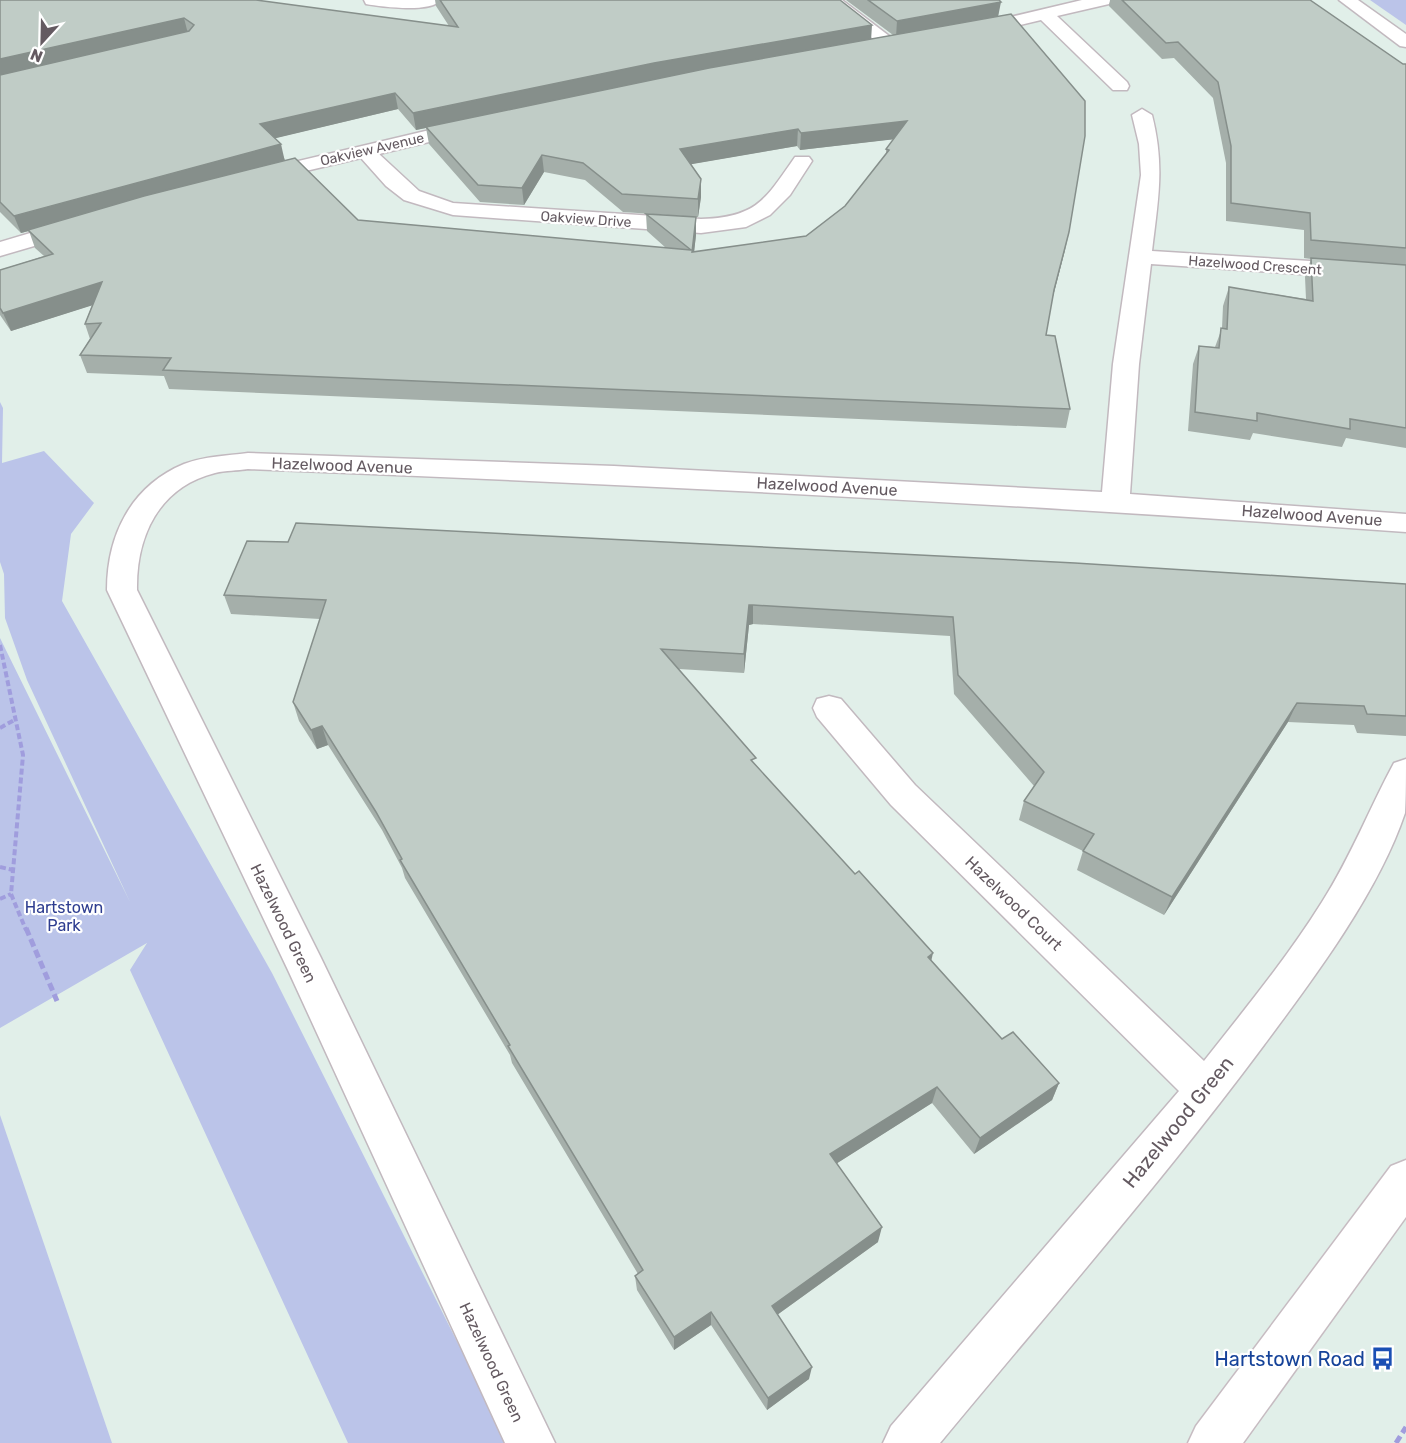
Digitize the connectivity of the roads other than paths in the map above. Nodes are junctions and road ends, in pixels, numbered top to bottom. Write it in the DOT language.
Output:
graph roads {
  1 [pos="372,0"];
  2 [pos="433,0"];
  3 [pos="831,0"];
  4 [pos="1103,0"];
  5 [pos="1347,0"];
  6 [pos="1046,15"];
  7 [pos="953,35"];
  8 [pos="913,42"];
  9 [pos="1406,42"];
  10 [pos="892,45"];
  11 [pos="866,50"];
  12 [pos="1120,86"];
  13 [pos="1142,115"];
  14 [pos="490,122"];
  15 [pos="364,150"];
  16 [pos="802,161"];
  17 [pos="241,181"];
  18 [pos="96,220"];
  19 [pos="0,249"];
  20 [pos="1140,257"];
  21 [pos="1406,274"];
  22 [pos="248,461"];
  23 [pos="1115,502"];
  24 [pos="1406,524"];
  25 [pos="829,708"];
  26 [pos="1406,772"];
  27 [pos="1206,1090"];
  28 [pos="1406,1181"];
  29 [pos="530,1443"];
  30 [pos="908,1443"];
  31 [pos="1213,1443"];
  1 -- 2 [label="street"];
  3 -- 10 [label="street"];
  4 -- 6 [label="street"];
  5 -- 9 [label="street"];
  6 -- 7 [label="street"];
  6 -- 12 [label="street"];
  8 -- 10 [label="street"];
  10 -- 11 [label="street"];
  13 -- 20 [label="street"];
  14 -- 15 [label="street, Oakview Avenue"];
  15 -- 16 [label="street, Oakview Drive"];
  15 -- 17 [label="street, Oakview Avenue"];
  18 -- 19 [label="street"];
  20 -- 21 [label="street, Hazelwood Crescent"];
  20 -- 23 [label="street"];
  22 -- 23 [label="street, Hazelwood Avenue"];
  22 -- 29 [label="street, Hazelwood Green"];
  23 -- 24 [label="street, Hazelwood Avenue"];
  25 -- 27 [label="street, Hazelwood Court"];
  26 -- 27 [label="street, Hazelwood Green"];
  27 -- 30 [label="street, Hazelwood Green"];
  28 -- 31 [label="street"];
}
